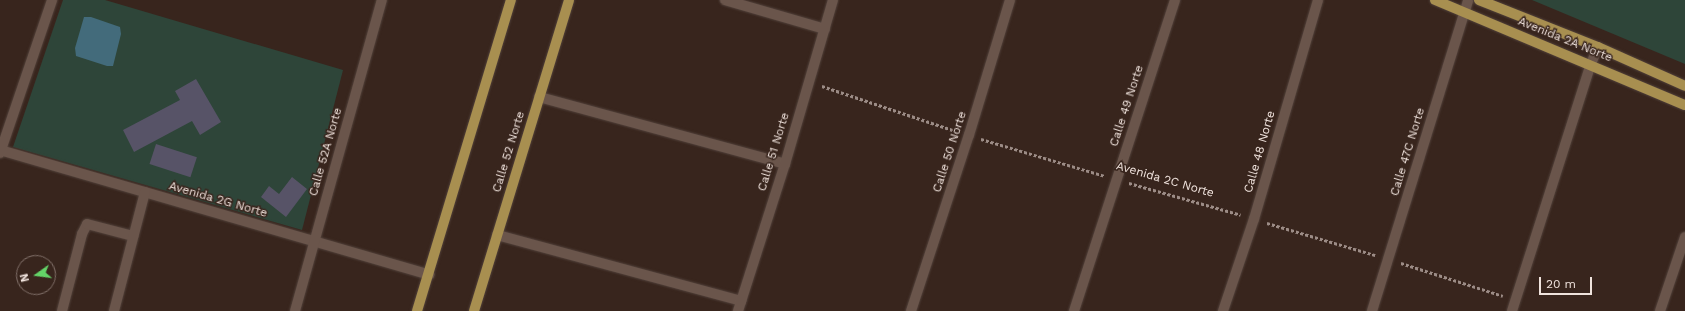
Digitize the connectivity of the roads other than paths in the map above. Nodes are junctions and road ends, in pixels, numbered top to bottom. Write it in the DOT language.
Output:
graph roads {
  1 [pos="52,0"];
  2 [pos="382,0"];
  3 [pos="511,0"];
  4 [pos="569,0"];
  5 [pos="725,0"];
  6 [pos="833,0"];
  7 [pos="1010,0"];
  8 [pos="1175,0"];
  9 [pos="1318,0"];
  10 [pos="1434,0"];
  11 [pos="1468,0"];
  12 [pos="1479,0"];
  13 [pos="1464,13"];
  14 [pos="825,29"];
  15 [pos="1598,47"];
  16 [pos="1590,64"];
  17 [pos="1685,86"];
  18 [pos="539,97"];
  19 [pos="1685,105"];
  20 [pos="0,151"];
  21 [pos="785,164"];
  22 [pos="145,192"];
  23 [pos="497,235"];
  24 [pos="133,236"];
  25 [pos="1685,237"];
  26 [pos="314,242"];
  27 [pos="429,275"];
  28 [pos="740,306"];
  29 [pos="62,311"];
  30 [pos="114,311"];
  31 [pos="295,311"];
  32 [pos="418,311"];
  33 [pos="474,311"];
  34 [pos="912,311"];
  35 [pos="1074,311"];
  36 [pos="1223,311"];
  37 [pos="1372,311"];
  38 [pos="1512,311"];
  39 [pos="1660,311"];
  1 -- 20 [label="street"];
  2 -- 26 [label="street, Calle 52A Norte"];
  3 -- 27 [label="main road"];
  4 -- 18 [label="main road, Calle 52 Norte"];
  5 -- 14 [label="street"];
  6 -- 14 [label="street, Calle 51 Norte"];
  7 -- 34 [label="street, Calle 50 Norte"];
  8 -- 35 [label="street, Calle 49 Norte"];
  9 -- 36 [label="street, Calle 48 Norte"];
  10 -- 13 [label="main road, Avenida 2A Norte"];
  11 -- 13 [label="street, Calle 47C Norte"];
  12 -- 15 [label="main road, Avenida 2A Norte"];
  13 -- 16 [label="main road, Avenida 2A Norte"];
  13 -- 37 [label="street, Calle 47C Norte"];
  14 -- 21 [label="street, Calle 51 Norte"];
  15 -- 16 [label="street"];
  15 -- 17 [label="main road, Avenida 2A Norte"];
  16 -- 19 [label="main road, Avenida 2A Norte"];
  16 -- 38 [label="street"];
  18 -- 21 [label="street"];
  18 -- 23 [label="main road, Calle 52 Norte"];
  20 -- 22 [label="street, Avenida 2G Norte"];
  21 -- 28 [label="street, Calle 51 Norte"];
  22 -- 24 [label="street"];
  22 -- 26 [label="street, Avenida 2G Norte"];
  23 -- 28 [label="street"];
  23 -- 33 [label="main road, Calle 52 Norte"];
  24 -- 29 [label="street"];
  24 -- 30 [label="street"];
  25 -- 39 [label="street"];
  26 -- 27 [label="street, Avenida 2G Norte"];
  26 -- 31 [label="street, Calle 52A Norte"];
  27 -- 32 [label="main road"];
}
